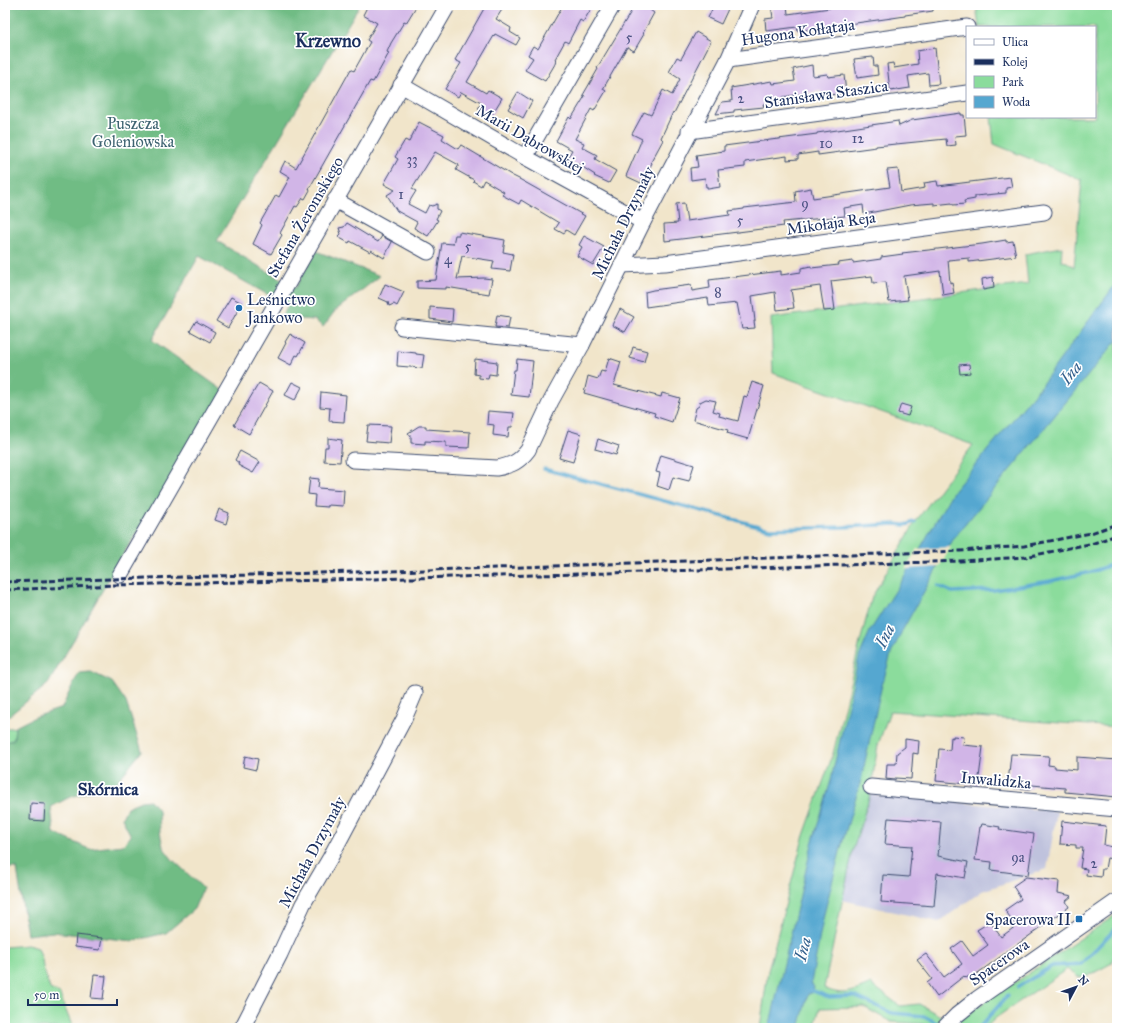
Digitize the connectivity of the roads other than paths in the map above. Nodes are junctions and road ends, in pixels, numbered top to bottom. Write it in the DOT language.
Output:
graph roads {
  1 [pos="448,5"];
  2 [pos="612,5"];
  3 [pos="752,5"];
  4 [pos="966,27"];
  5 [pos="728,60"];
  6 [pos="401,85"];
  7 [pos="966,93"];
  8 [pos="689,131"];
  9 [pos="525,157"];
  10 [pos="335,200"];
  11 [pos="1044,212"];
  12 [pos="642,222"];
  13 [pos="428,252"];
  14 [pos="622,265"];
  15 [pos="402,327"];
  16 [pos="582,345"];
  17 [pos="353,460"];
  18 [pos="120,575"];
  19 [pos="415,694"];
  20 [pos="872,787"];
  21 [pos="1117,809"];
  22 [pos="1117,901"];
  23 [pos="948,1024"];
  24 [pos="242,1028"];
  1 -- 6 [label="street, Stefana Żeromskiego"];
  2 -- 9 [label="street"];
  3 -- 5 [label="street, Michała Drzymały"];
  4 -- 5 [label="street, Hugona Kołłątaja"];
  5 -- 8 [label="street, Michała Drzymały"];
  6 -- 9 [label="street, Marii Dąbrowskiej"];
  6 -- 10 [label="street, Stefana Żeromskiego"];
  7 -- 8 [label="street, Stanisława Staszica"];
  8 -- 12 [label="street, Michała Drzymały"];
  9 -- 12 [label="street, Marii Dąbrowskiej"];
  10 -- 13 [label="street"];
  10 -- 18 [label="street, Stefana Żeromskiego"];
  11 -- 14 [label="street, Mikołaja Reja"];
  12 -- 14 [label="street, Michała Drzymały"];
  14 -- 16 [label="street, Michała Drzymały"];
  15 -- 16 [label="street"];
  16 -- 17 [label="street, Michała Drzymały"];
  19 -- 24 [label="street, Michała Drzymały"];
  20 -- 21 [label="street, Inwalidzka"];
  22 -- 23 [label="street, Spacerowa"];
}
